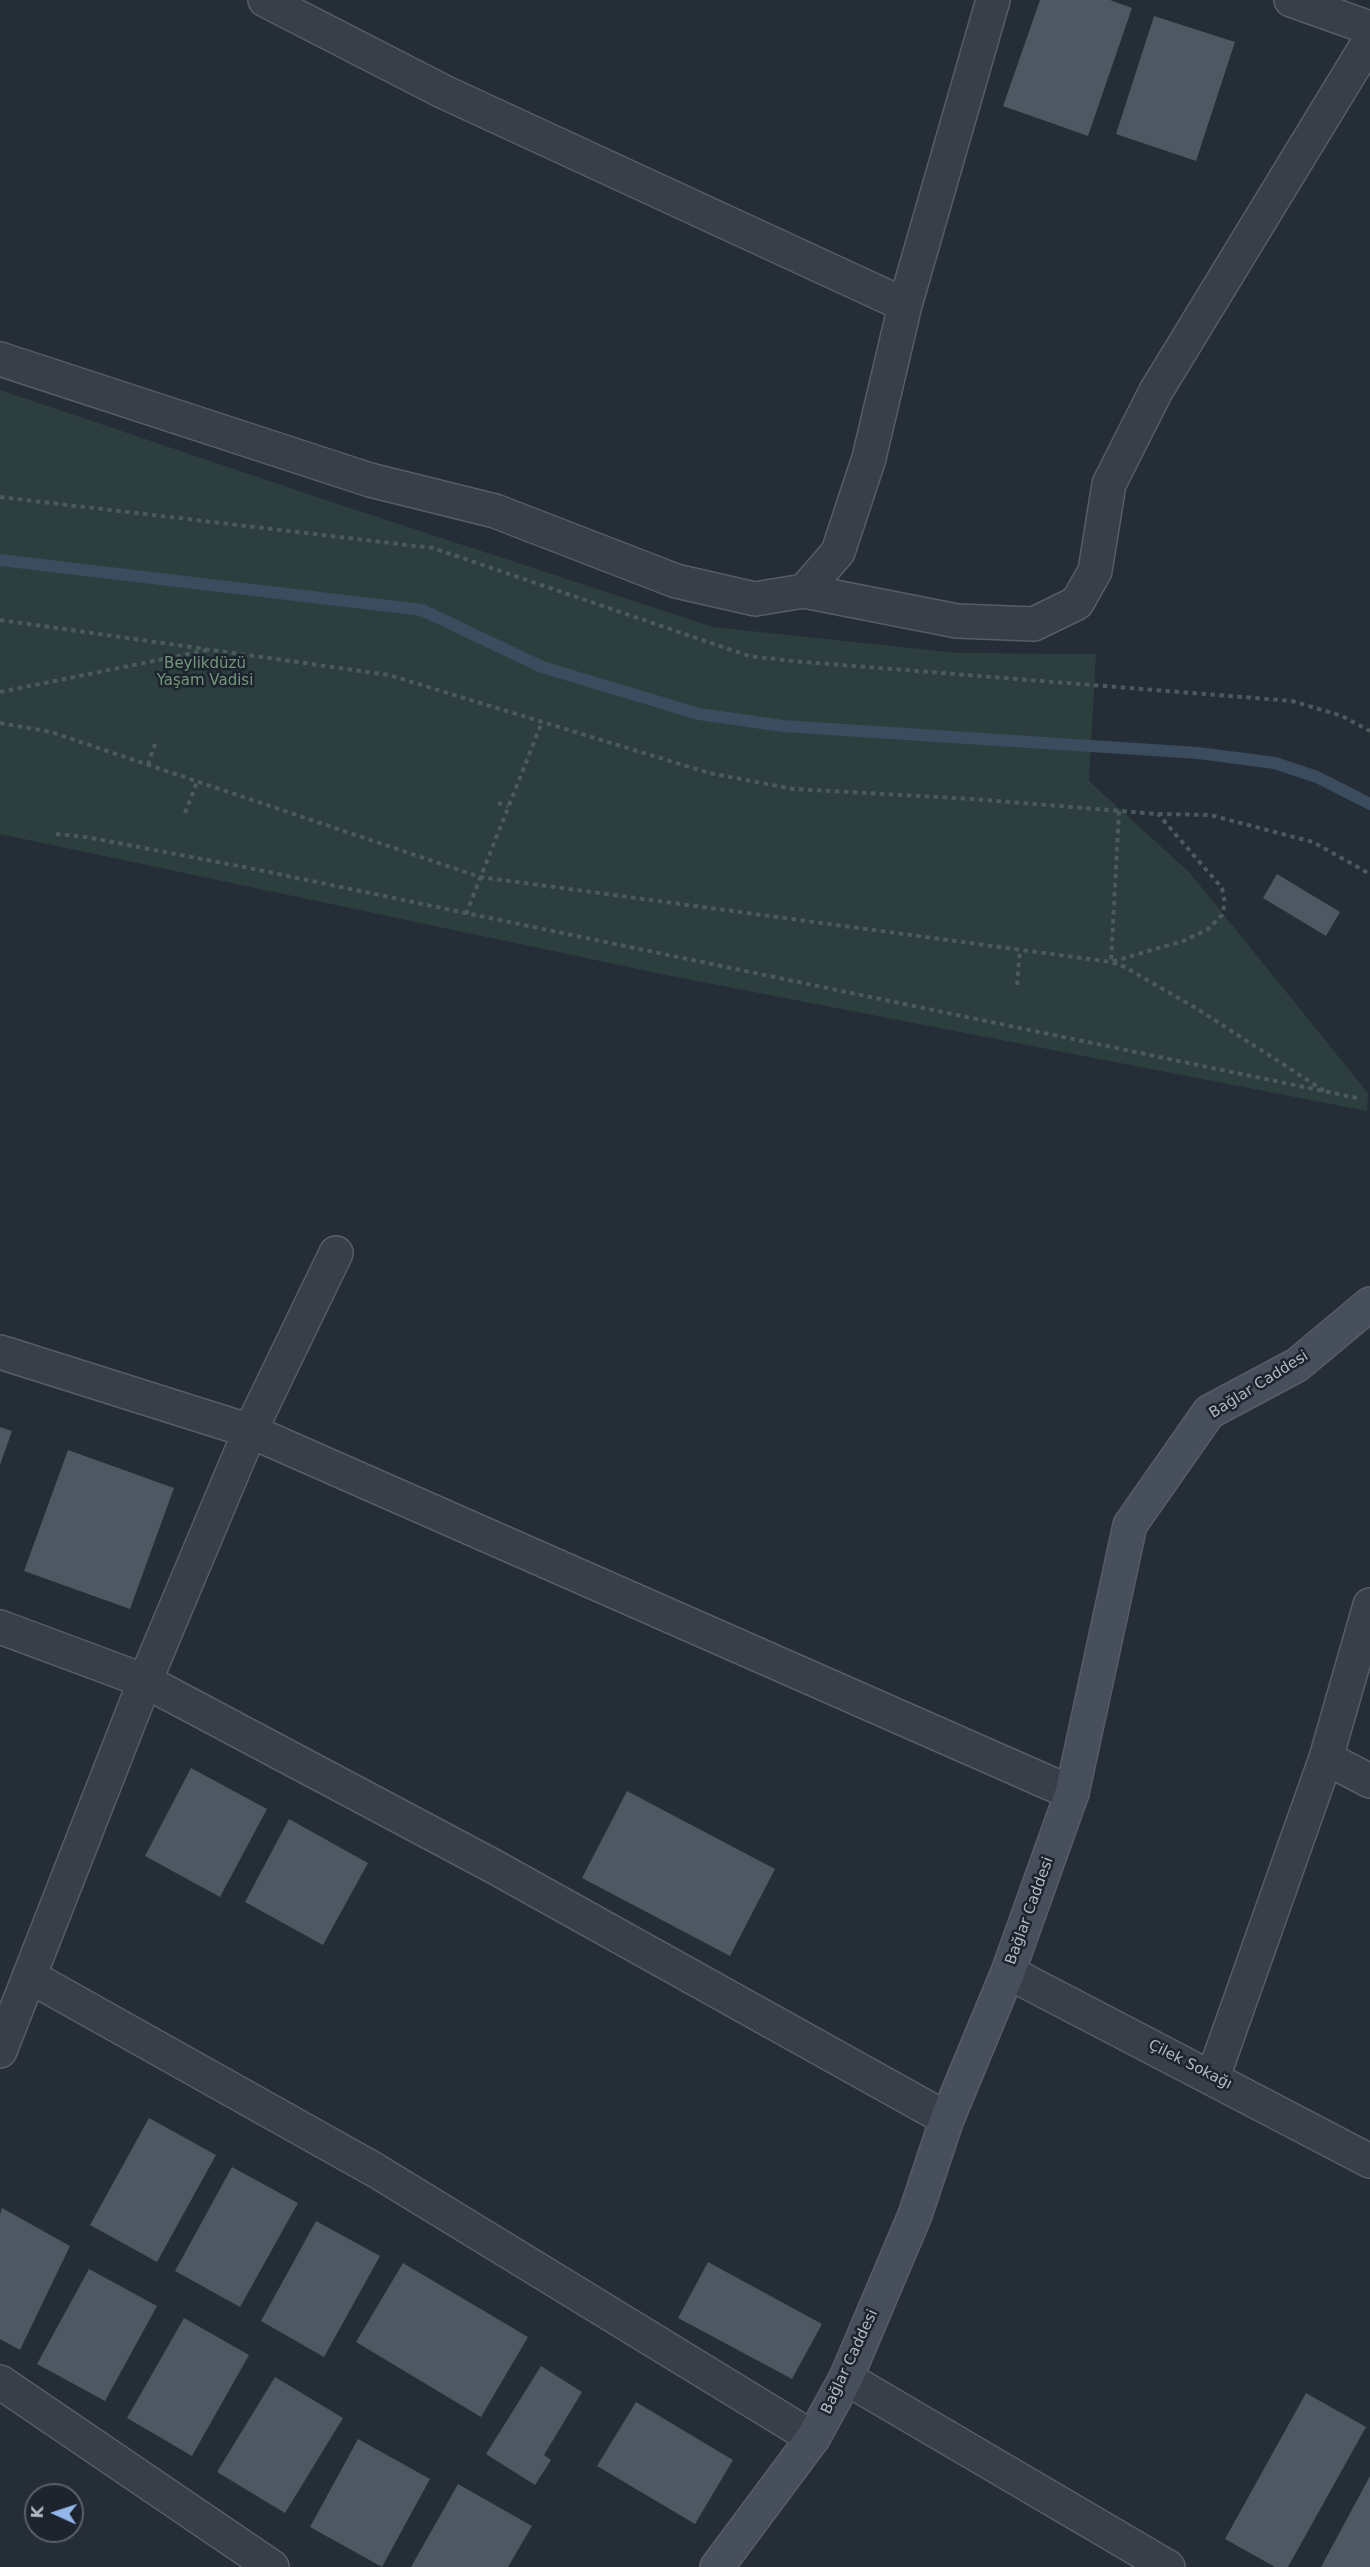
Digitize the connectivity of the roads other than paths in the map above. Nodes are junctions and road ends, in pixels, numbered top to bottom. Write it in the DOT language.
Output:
graph roads {
  1 [pos="265,0"];
  2 [pos="993,0"];
  3 [pos="1291,0"];
  4 [pos="1370,28"];
  5 [pos="1370,40"];
  6 [pos="905,305"];
  7 [pos="0,359"];
  8 [pos="804,591"];
  9 [pos="336,1253"];
  10 [pos="1370,1304"];
  11 [pos="0,1352"];
  12 [pos="250,1431"];
  13 [pos="1370,1605"];
  14 [pos="0,1627"];
  15 [pos="145,1681"];
  16 [pos="1326,1758"];
  17 [pos="1370,1781"];
  18 [pos="1072,1793"];
  19 [pos="1008,1972"];
  20 [pos="29,1976"];
  21 [pos="0,2051"];
  22 [pos="1214,2078"];
  23 [pos="947,2119"];
  24 [pos="1370,2161"];
  25 [pos="846,2378"];
  26 [pos="0,2382"];
  27 [pos="813,2438"];
  28 [pos="272,2567"];
  29 [pos="717,2567"];
  30 [pos="1168,2567"];
  1 -- 6 [label="street"];
  2 -- 6 [label="street"];
  3 -- 4 [label="street"];
  5 -- 8 [label="street"];
  6 -- 8 [label="street"];
  7 -- 8 [label="street"];
  9 -- 12 [label="street"];
  10 -- 18 [label="street, Bağlar Caddesi"];
  11 -- 12 [label="street"];
  12 -- 15 [label="street"];
  12 -- 18 [label="street"];
  13 -- 16 [label="street"];
  14 -- 15 [label="street"];
  15 -- 20 [label="street"];
  15 -- 23 [label="street"];
  16 -- 17 [label="street"];
  16 -- 22 [label="street"];
  18 -- 19 [label="street, Bağlar Caddesi"];
  19 -- 22 [label="street, Çilek Sokağı"];
  19 -- 23 [label="street, Bağlar Caddesi"];
  20 -- 21 [label="street"];
  20 -- 27 [label="street"];
  22 -- 24 [label="street, Çilek Sokağı"];
  23 -- 25 [label="street, Bağlar Caddesi"];
  25 -- 27 [label="street, Bağlar Caddesi"];
  25 -- 30 [label="street"];
  26 -- 28 [label="street"];
  27 -- 29 [label="street, Bağlar Caddesi"];
}
